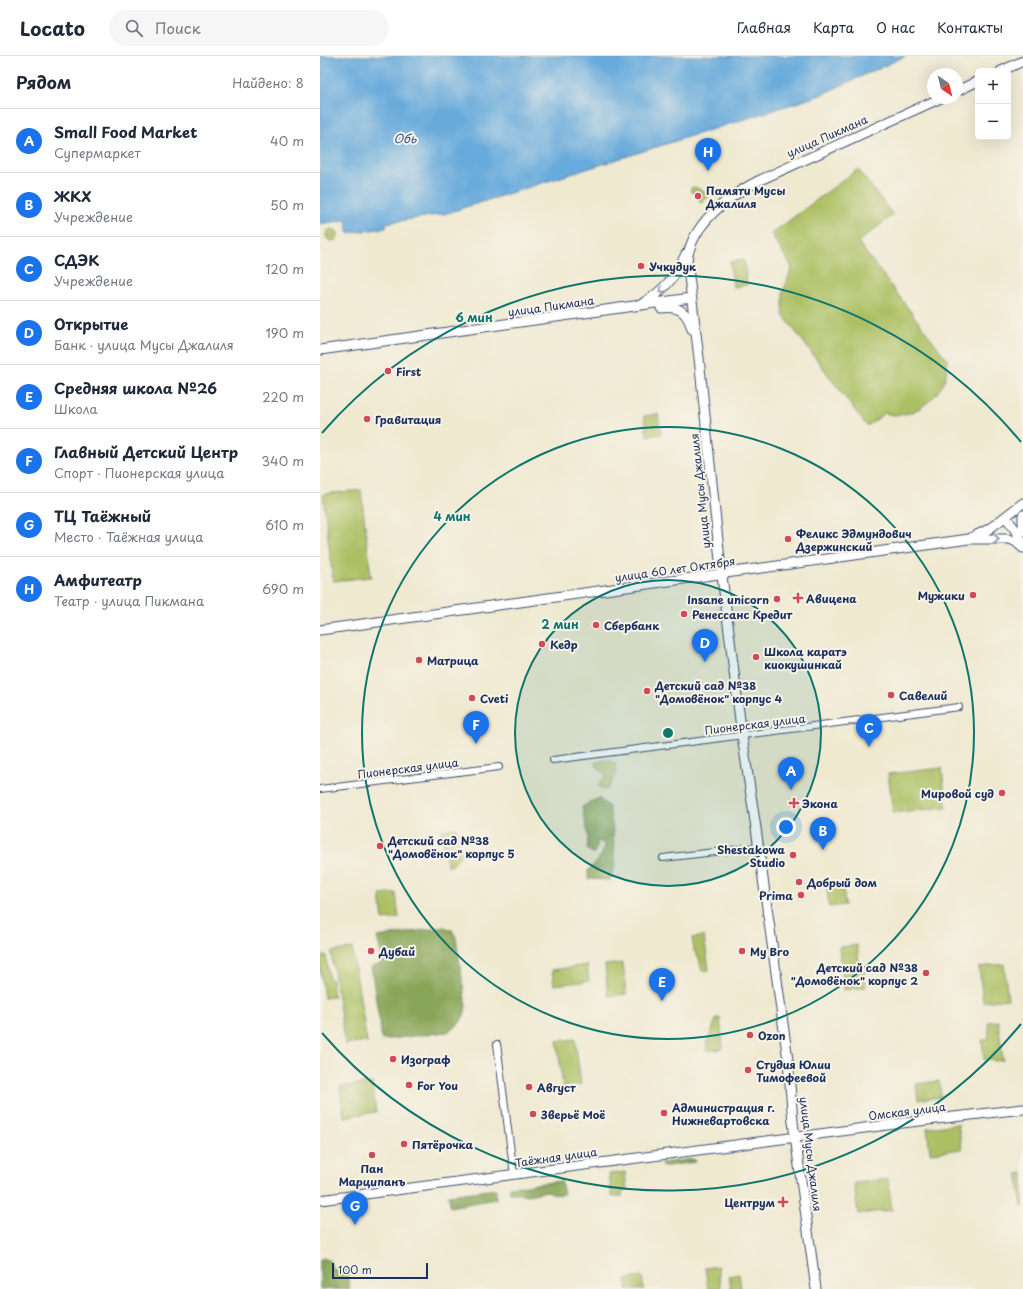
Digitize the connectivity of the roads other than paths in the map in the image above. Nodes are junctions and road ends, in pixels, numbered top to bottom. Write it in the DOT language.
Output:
graph roads {
  1 [pos="1023,61"];
  2 [pos="1008,68"];
  3 [pos="975,82"];
  4 [pos="963,88"];
  5 [pos="928,104"];
  6 [pos="690,246"];
  7 [pos="687,260"];
  8 [pos="691,298"];
  9 [pos="638,306"];
  10 [pos="697,344"];
  11 [pos="320,350"];
  12 [pos="1023,503"];
  13 [pos="1023,515"];
  14 [pos="1006,517"];
  15 [pos="1023,531"];
  16 [pos="969,539"];
  17 [pos="1023,547"];
  18 [pos="722,574"];
  19 [pos="320,630"];
  20 [pos="959,707"];
  21 [pos="742,736"];
  22 [pos="553,760"];
  23 [pos="498,767"];
  24 [pos="320,789"];
  25 [pos="758,848"];
  26 [pos="663,858"];
  27 [pos="497,1044"];
  28 [pos="1023,1109"];
  29 [pos="795,1138"];
  30 [pos="514,1175"];
  31 [pos="320,1200"];
  32 [pos="816,1289"];
  1 -- 2 [label="street"];
  3 -- 4 [label="street"];
  5 -- 6 [label="street, улица Пикмана"];
  6 -- 7 [label="street, улица Пикмана"];
  6 -- 9 [label="street, one-way"];
  7 -- 8 [label="street, улица Мусы Джалиля"];
  8 -- 9 [label="street, улица Пикмана"];
  8 -- 10 [label="street, улица Мусы Джалиля"];
  9 -- 10 [label="street"];
  9 -- 11 [label="street, улица Пикмана"];
  10 -- 18 [label="street, улица Мусы Джалиля"];
  12 -- 14 [label="street, улица 60 лет Октября"];
  13 -- 15 [label="street"];
  14 -- 16 [label="street, улица 60 лет Октября"];
  14 -- 17 [label="street"];
  16 -- 17 [label="street, one-way"];
  16 -- 18 [label="street, улица 60 лет Октября"];
  18 -- 19 [label="street, улица 60 лет Октября"];
  18 -- 21 [label="street, улица Мусы Джалиля"];
  20 -- 21 [label="street, Пионерская улица"];
  21 -- 22 [label="street, Пионерская улица"];
  21 -- 25 [label="street, улица Мусы Джалиля"];
  23 -- 24 [label="street, Пионерская улица"];
  25 -- 26 [label="street"];
  25 -- 29 [label="street, улица Мусы Джалиля"];
  27 -- 30 [label="street"];
  28 -- 29 [label="street, Омская улица"];
  29 -- 30 [label="street, Таёжная улица"];
  29 -- 32 [label="street, улица Мусы Джалиля"];
  30 -- 31 [label="street, Таёжная улица"];
}
